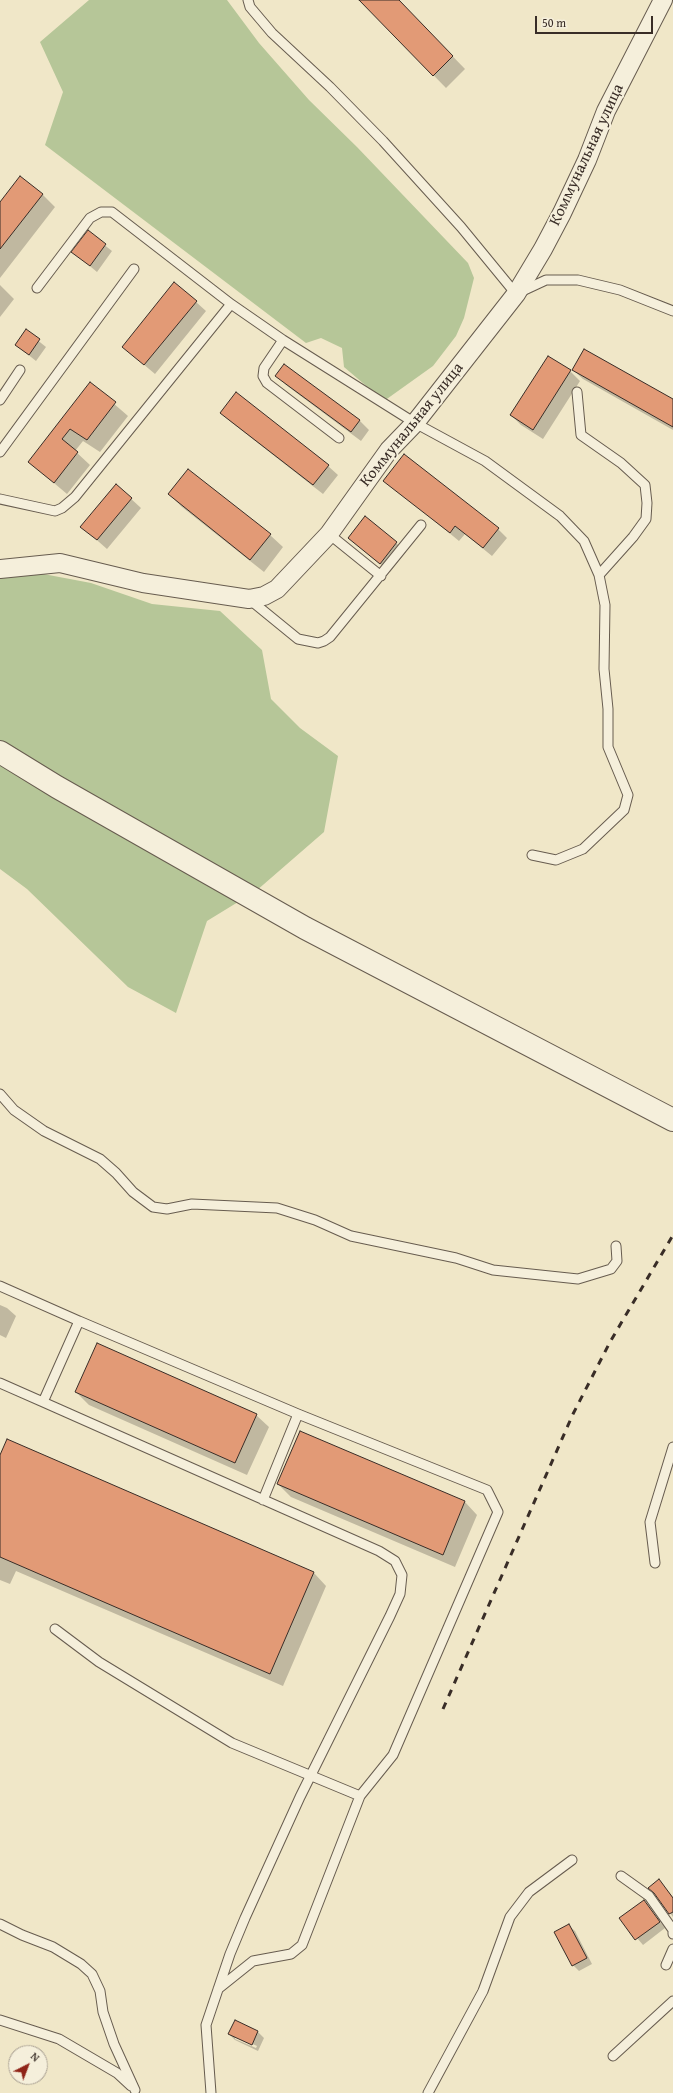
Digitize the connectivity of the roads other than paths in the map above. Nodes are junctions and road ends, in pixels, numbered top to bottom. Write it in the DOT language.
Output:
graph roads {
  1 [pos="248,0"];
  2 [pos="663,0"];
  3 [pos="134,269"];
  4 [pos="37,288"];
  5 [pos="516,294"];
  6 [pos="231,304"];
  7 [pos="673,311"];
  8 [pos="283,340"];
  9 [pos="20,370"];
  10 [pos="577,392"];
  11 [pos="0,400"];
  12 [pos="415,423"];
  13 [pos="339,438"];
  14 [pos="0,452"];
  15 [pos="0,499"];
  16 [pos="421,526"];
  17 [pos="329,534"];
  18 [pos="0,569"];
  19 [pos="599,575"];
  20 [pos="381,576"];
  21 [pos="249,599"];
  22 [pos="0,752"];
  23 [pos="532,855"];
  24 [pos="0,1094"];
  25 [pos="673,1120"];
  26 [pos="616,1246"];
  27 [pos="0,1286"];
  28 [pos="79,1321"];
  29 [pos="0,1383"];
  30 [pos="43,1402"];
  31 [pos="298,1414"];
  32 [pos="673,1447"];
  33 [pos="263,1500"];
  34 [pos="655,1563"];
  35 [pos="55,1629"];
  36 [pos="311,1777"];
  37 [pos="360,1796"];
  38 [pos="572,1860"];
  39 [pos="621,1876"];
  40 [pos="0,1924"];
  41 [pos="673,1934"];
  42 [pos="673,1949"];
  43 [pos="666,1965"];
  44 [pos="217,1991"];
  45 [pos="673,2001"];
  46 [pos="0,2020"];
  47 [pos="613,2056"];
  48 [pos="136,2092"];
  49 [pos="211,2093"];
  50 [pos="428,2093"];
  1 -- 5 [label="lane"];
  2 -- 5 [label="street, Коммунальная улица"];
  3 -- 14 [label="lane"];
  4 -- 6 [label="lane"];
  5 -- 7 [label="lane"];
  5 -- 12 [label="street, Коммунальная улица"];
  6 -- 8 [label="lane"];
  6 -- 15 [label="lane"];
  8 -- 12 [label="lane"];
  8 -- 13 [label="lane"];
  9 -- 11 [label="lane"];
  10 -- 19 [label="lane"];
  12 -- 17 [label="street, Коммунальная улица"];
  12 -- 19 [label="lane"];
  16 -- 20 [label="lane"];
  17 -- 20 [label="lane"];
  17 -- 21 [label="street, Коммунальная улица"];
  18 -- 21 [label="street, Коммунальная улица"];
  19 -- 23 [label="lane"];
  20 -- 21 [label="lane"];
  22 -- 25 [label="street"];
  24 -- 26 [label="lane"];
  27 -- 28 [label="lane"];
  28 -- 30 [label="lane"];
  28 -- 31 [label="lane"];
  29 -- 30 [label="lane"];
  30 -- 33 [label="lane"];
  31 -- 33 [label="lane"];
  31 -- 37 [label="lane"];
  32 -- 34 [label="lane"];
  33 -- 36 [label="lane"];
  35 -- 36 [label="lane"];
  36 -- 37 [label="lane"];
  36 -- 44 [label="lane"];
  37 -- 44 [label="lane"];
  38 -- 50 [label="lane"];
  39 -- 41 [label="lane"];
  40 -- 48 [label="lane"];
  42 -- 43 [label="lane"];
  44 -- 49 [label="lane"];
  45 -- 47 [label="lane"];
  46 -- 48 [label="lane"];
}
